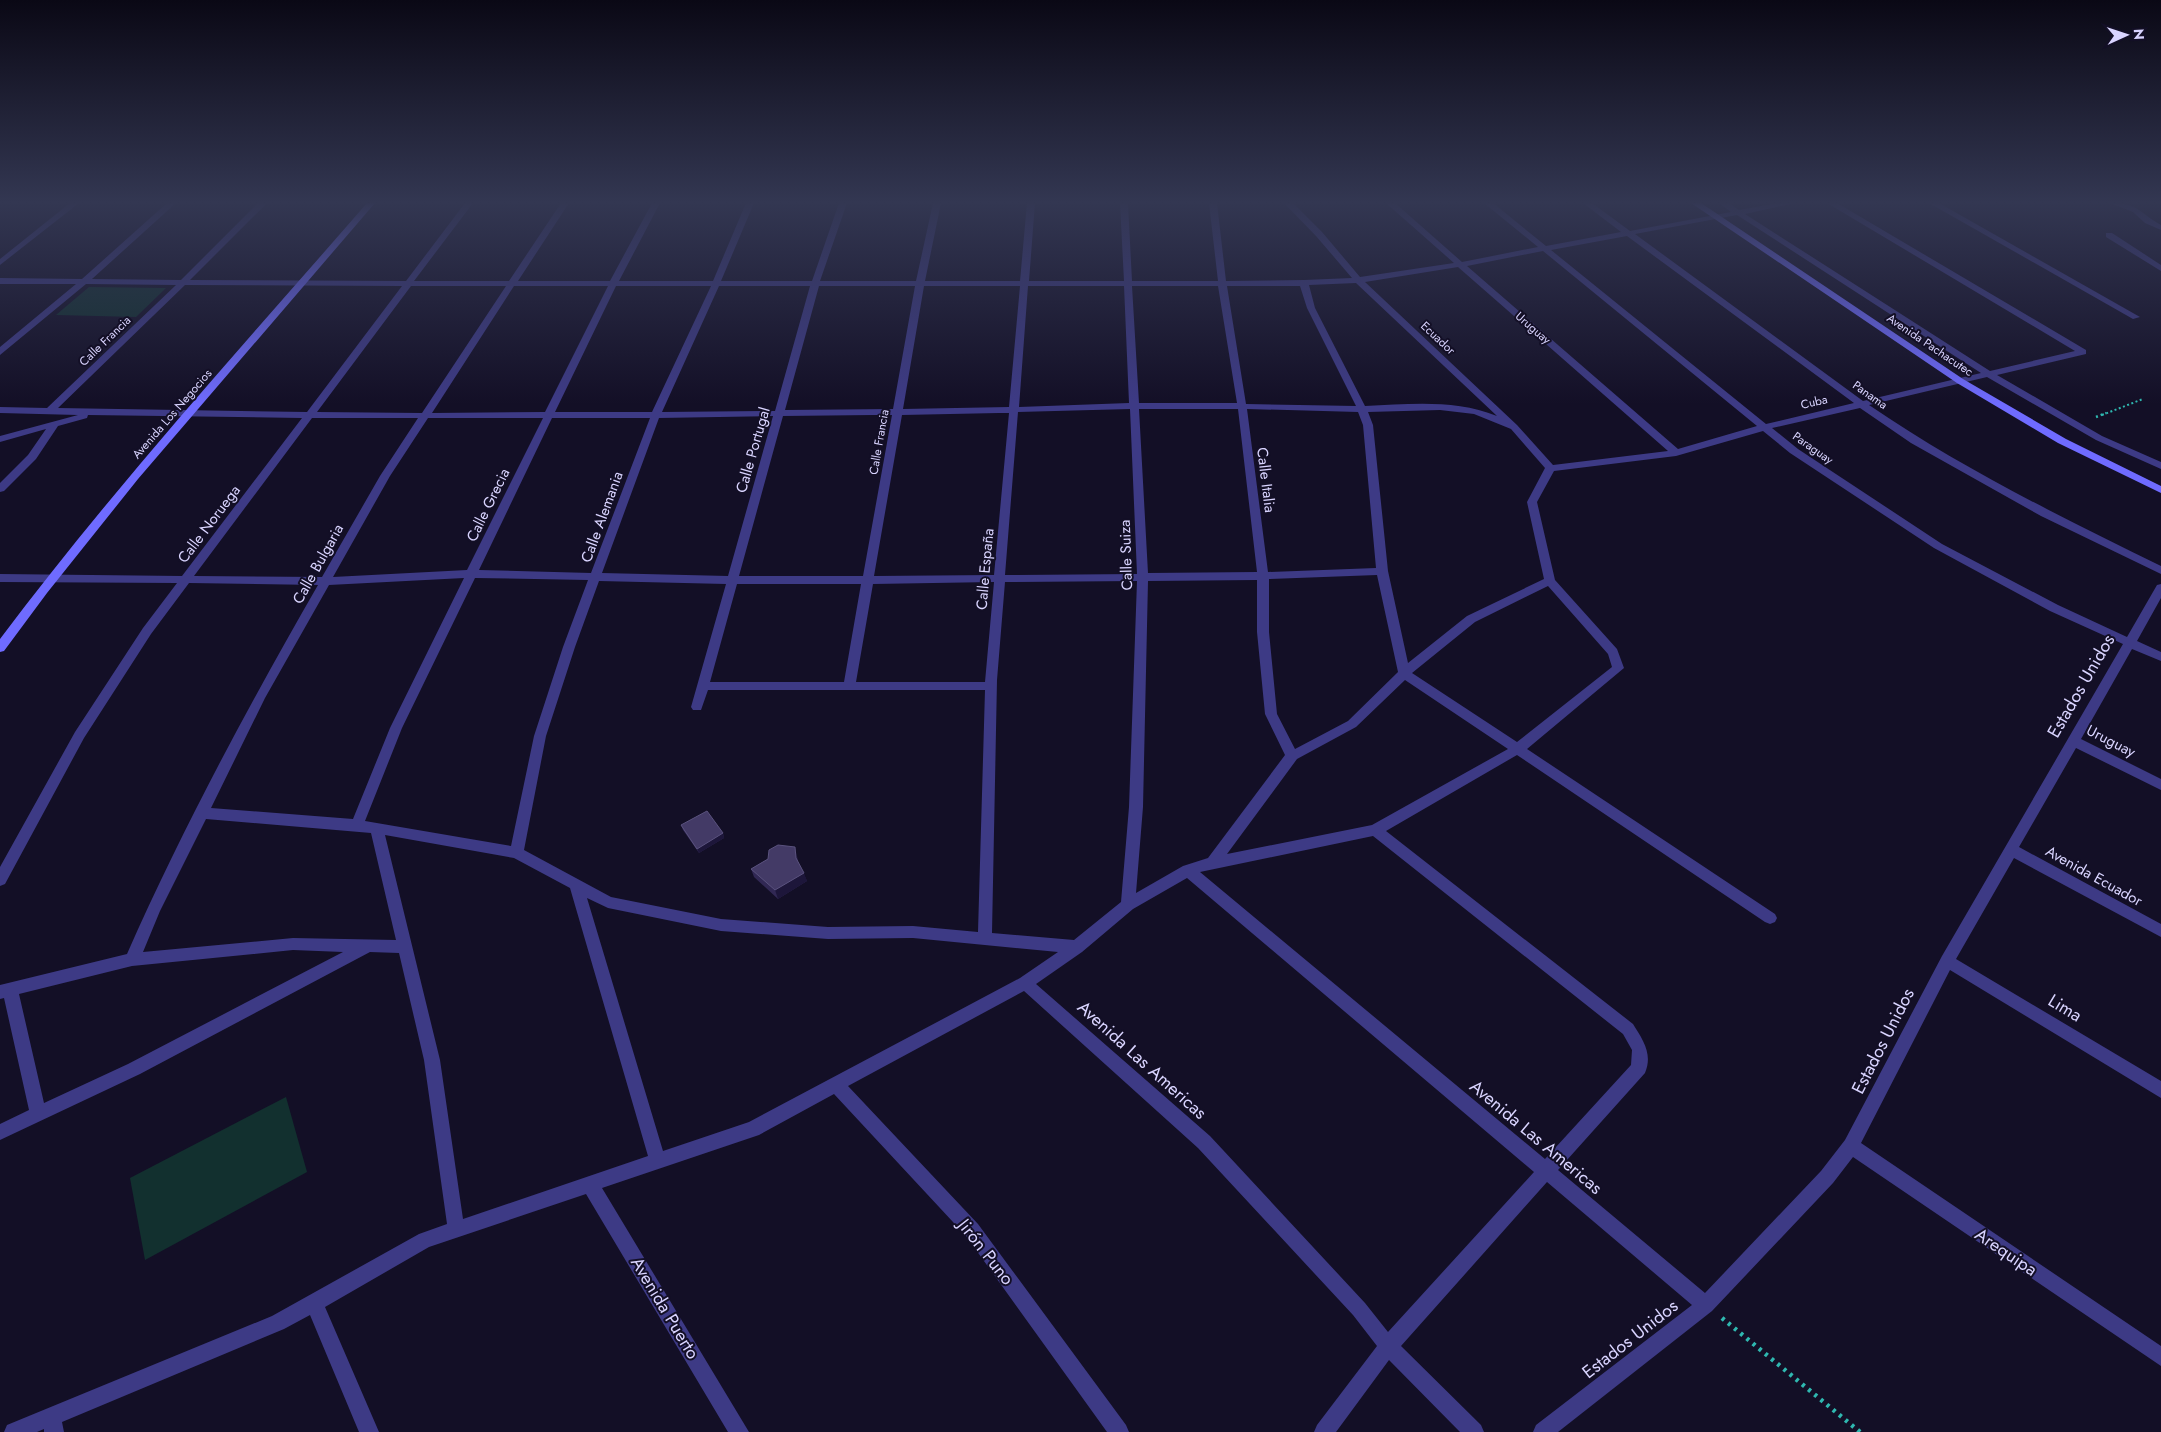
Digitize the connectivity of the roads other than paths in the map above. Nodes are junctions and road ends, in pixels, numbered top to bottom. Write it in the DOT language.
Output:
graph roads {
  1 [pos="98,270"];
  2 [pos="196,270"];
  3 [pos="314,270"];
  4 [pos="418,270"];
  5 [pos="522,270"];
  6 [pos="621,270"];
  7 [pos="722,270"];
  8 [pos="820,270"];
  9 [pos="923,270"];
  10 [pos="1027,270"];
  11 [pos="1127,270"];
  12 [pos="1221,270"];
  13 [pos="1349,270"];
  14 [pos="1423,270"];
  15 [pos="1467,270"];
  16 [pos="1572,270"];
  17 [pos="1679,270"];
  18 [pos="1795,270"];
  19 [pos="1826,270"];
  20 [pos="1944,270"];
  21 [pos="2052,270"];
  22 [pos="1358,280"];
  23 [pos="0,281"];
  24 [pos="84,282"];
  25 [pos="183,283"];
  26 [pos="1222,283"];
  27 [pos="1304,283"];
  28 [pos="302,284"];
  29 [pos="407,284"];
  30 [pos="513,284"];
  31 [pos="613,284"];
  32 [pos="716,284"];
  33 [pos="815,284"];
  34 [pos="920,284"];
  35 [pos="1026,284"];
  36 [pos="1128,284"];
  37 [pos="2136,317"];
  38 [pos="0,352"];
  39 [pos="1988,374"];
  40 [pos="1960,381"];
  41 [pos="1860,404"];
  42 [pos="1135,406"];
  43 [pos="1242,406"];
  44 [pos="1362,409"];
  45 [pos="0,410"];
  46 [pos="1014,410"];
  47 [pos="49,412"];
  48 [pos="898,412"];
  49 [pos="95,413"];
  50 [pos="188,414"];
  51 [pos="779,414"];
  52 [pos="426,415"];
  53 [pos="655,416"];
  54 [pos="308,417"];
  55 [pos="548,417"];
  56 [pos="54,425"];
  57 [pos="1514,427"];
  58 [pos="1765,427"];
  59 [pos="0,439"];
  60 [pos="1676,453"];
  61 [pos="2161,466"];
  62 [pos="1550,468"];
  63 [pos="0,489"];
  64 [pos="2161,490"];
  65 [pos="2161,570"];
  66 [pos="1382,571"];
  67 [pos="471,574"];
  68 [pos="1143,576"];
  69 [pos="1263,576"];
  70 [pos="595,577"];
  71 [pos="0,578"];
  72 [pos="50,578"];
  73 [pos="1000,578"];
  74 [pos="185,580"];
  75 [pos="733,580"];
  76 [pos="868,580"];
  77 [pos="326,581"];
  78 [pos="1550,581"];
  79 [pos="2161,588"];
  80 [pos="2130,643"];
  81 [pos="0,648"];
  82 [pos="2161,657"];
  83 [pos="1404,673"];
  84 [pos="703,686"];
  85 [pos="849,686"];
  86 [pos="990,686"];
  87 [pos="697,706"];
  88 [pos="2072,740"];
  89 [pos="1518,749"];
  90 [pos="1292,756"];
  91 [pos="2161,785"];
  92 [pos="202,813"];
  93 [pos="357,825"];
  94 [pos="377,828"];
  95 [pos="1375,830"];
  96 [pos="2012,850"];
  97 [pos="517,853"];
  98 [pos="1213,862"];
  99 [pos="1188,870"];
  100 [pos="0,880"];
  101 [pos="576,884"];
  102 [pos="1128,905"];
  103 [pos="1770,918"];
  104 [pos="2161,931"];
  105 [pos="985,939"];
  106 [pos="368,946"];
  107 [pos="405,947"];
  108 [pos="1077,947"];
  109 [pos="132,959"];
  110 [pos="1947,961"];
  111 [pos="1025,983"];
  112 [pos="5,990"];
  113 [pos="836,1085"];
  114 [pos="2161,1090"];
  115 [pos="38,1114"];
  116 [pos="0,1132"];
  117 [pos="1851,1146"];
  118 [pos="658,1161"];
  119 [pos="1545,1171"];
  120 [pos="590,1184"];
  121 [pos="456,1230"];
  122 [pos="314,1303"];
  123 [pos="1706,1305"];
  124 [pos="1388,1346"];
  125 [pos="2161,1357"];
  126 [pos="53,1424"];
  127 [pos="14,1432"];
  128 [pos="369,1432"];
  129 [pos="739,1432"];
  130 [pos="1120,1432"];
  131 [pos="1324,1432"];
  132 [pos="1474,1432"];
  133 [pos="1543,1432"];
  1 -- 24 [label="street"];
  2 -- 25 [label="street, Calle Francia"];
  3 -- 28 [label="street, Avenida Los Negocios"];
  4 -- 29 [label="street, Calle Noruega"];
  5 -- 30 [label="street, Calle Bulgaria"];
  6 -- 31 [label="street, Calle Grecia"];
  7 -- 32 [label="street, Calle Alemania"];
  8 -- 33 [label="street, Calle Portugal"];
  9 -- 34 [label="street, Calle Francia"];
  10 -- 35 [label="street, Calle España"];
  11 -- 36 [label="street, Calle Suiza"];
  12 -- 26 [label="street, Calle Italia"];
  13 -- 22 [label="street, Ecuador"];
  14 -- 22 [label="street"];
  15 -- 60 [label="street, Uruguay"];
  16 -- 58 [label="street, Paraguay"];
  17 -- 41 [label="street, Panama"];
  18 -- 40 [label="street, Avenida Pachacutec"];
  19 -- 39 [label="street, Avenida Pachacutec"];
  20 -- 39 [label="street, Cuba"];
  21 -- 37 [label="street"];
  22 -- 27 [label="street"];
  22 -- 57 [label="street, Ecuador"];
  23 -- 24 [label="street"];
  24 -- 25 [label="street"];
  24 -- 38 [label="street"];
  25 -- 28 [label="street"];
  25 -- 47 [label="street, Calle Francia"];
  26 -- 27 [label="street"];
  26 -- 36 [label="street"];
  26 -- 43 [label="street, Calle Italia"];
  27 -- 44 [label="street"];
  28 -- 29 [label="street"];
  28 -- 50 [label="street, Avenida Los Negocios"];
  29 -- 30 [label="street"];
  29 -- 54 [label="street, Calle Noruega"];
  30 -- 31 [label="street"];
  30 -- 52 [label="street, Calle Bulgaria"];
  31 -- 32 [label="street"];
  31 -- 55 [label="street, Calle Grecia"];
  32 -- 33 [label="street"];
  32 -- 53 [label="street, Calle Alemania"];
  33 -- 34 [label="street"];
  33 -- 51 [label="street, Calle Portugal"];
  34 -- 35 [label="street"];
  34 -- 48 [label="street, Calle Francia"];
  35 -- 36 [label="street"];
  35 -- 46 [label="street, Calle España"];
  36 -- 42 [label="street, Calle Suiza"];
  39 -- 40 [label="street, Cuba"];
  39 -- 61 [label="street, Avenida Pachacutec"];
  40 -- 41 [label="street, Cuba"];
  40 -- 64 [label="street, Avenida Pachacutec"];
  41 -- 58 [label="street, Cuba"];
  41 -- 65 [label="street, Panama"];
  42 -- 43 [label="street"];
  42 -- 46 [label="street"];
  42 -- 68 [label="street, Calle Suiza"];
  43 -- 44 [label="street"];
  43 -- 69 [label="street, Calle Italia"];
  44 -- 57 [label="street"];
  44 -- 66 [label="street"];
  45 -- 47 [label="street"];
  46 -- 48 [label="street"];
  46 -- 73 [label="street, Calle España"];
  47 -- 49 [label="street"];
  48 -- 51 [label="street"];
  48 -- 76 [label="street, Calle Francia"];
  49 -- 50 [label="street"];
  49 -- 56 [label="street"];
  50 -- 54 [label="street"];
  50 -- 72 [label="street, Avenida Los Negocios"];
  51 -- 53 [label="street"];
  51 -- 75 [label="street, Calle Portugal"];
  52 -- 54 [label="street"];
  52 -- 55 [label="street"];
  52 -- 77 [label="street, Calle Bulgaria"];
  53 -- 55 [label="street"];
  53 -- 70 [label="street, Calle Alemania"];
  54 -- 74 [label="street, Calle Noruega"];
  55 -- 67 [label="street, Calle Grecia"];
  56 -- 59 [label="street"];
  56 -- 63 [label="street"];
  57 -- 62 [label="street, Ecuador"];
  58 -- 60 [label="street, Cuba"];
  58 -- 80 [label="street, Paraguay"];
  60 -- 62 [label="street, Cuba"];
  62 -- 78 [label="street"];
  66 -- 69 [label="street"];
  66 -- 83 [label="street"];
  67 -- 70 [label="street"];
  67 -- 77 [label="street"];
  67 -- 93 [label="street, Calle Grecia"];
  68 -- 69 [label="street"];
  68 -- 73 [label="street"];
  68 -- 102 [label="street, Calle Suiza"];
  69 -- 90 [label="street, Calle Italia"];
  70 -- 75 [label="street"];
  70 -- 97 [label="street, Calle Alemania"];
  71 -- 72 [label="street"];
  72 -- 74 [label="street"];
  72 -- 81 [label="street, Avenida Los Negocios"];
  73 -- 76 [label="street"];
  73 -- 86 [label="street, Calle España"];
  74 -- 77 [label="street"];
  74 -- 100 [label="street, Calle Noruega"];
  75 -- 76 [label="street"];
  75 -- 84 [label="street, Calle Portugal"];
  76 -- 85 [label="street, Calle Francia"];
  77 -- 92 [label="street, Calle Bulgaria"];
  78 -- 83 [label="street"];
  78 -- 89 [label="street"];
  79 -- 80 [label="street, Estados Unidos"];
  80 -- 82 [label="street, Paraguay"];
  80 -- 88 [label="street, Estados Unidos"];
  83 -- 89 [label="street"];
  83 -- 90 [label="street"];
  84 -- 85 [label="street"];
  84 -- 87 [label="street, Calle Portugal"];
  85 -- 86 [label="street"];
  86 -- 105 [label="street, Calle España"];
  88 -- 91 [label="street, Uruguay"];
  88 -- 96 [label="street, Estados Unidos"];
  89 -- 95 [label="street"];
  89 -- 103 [label="street"];
  90 -- 98 [label="street"];
  92 -- 93 [label="street"];
  92 -- 109 [label="street, Calle Bulgaria"];
  93 -- 94 [label="street"];
  94 -- 97 [label="street"];
  94 -- 107 [label="street"];
  95 -- 98 [label="street"];
  95 -- 119 [label="street"];
  96 -- 104 [label="street, Avenida Ecuador"];
  96 -- 110 [label="street, Estados Unidos"];
  97 -- 101 [label="street"];
  98 -- 99 [label="street"];
  99 -- 102 [label="street"];
  99 -- 119 [label="street, Avenida Las Americas"];
  101 -- 105 [label="street"];
  101 -- 118 [label="street"];
  102 -- 108 [label="street"];
  105 -- 108 [label="street"];
  106 -- 107 [label="street"];
  106 -- 109 [label="street"];
  106 -- 115 [label="street"];
  107 -- 121 [label="street"];
  108 -- 111 [label="street"];
  109 -- 112 [label="street"];
  110 -- 114 [label="street, Lima"];
  110 -- 117 [label="street, Estados Unidos"];
  111 -- 113 [label="street"];
  111 -- 124 [label="street, Avenida Las Americas"];
  112 -- 115 [label="street"];
  113 -- 118 [label="street"];
  113 -- 130 [label="street, Jirón Puno"];
  115 -- 116 [label="street"];
  117 -- 123 [label="street, Estados Unidos"];
  117 -- 125 [label="street, Arequipa"];
  118 -- 120 [label="street"];
  119 -- 123 [label="street, Avenida Las Americas"];
  119 -- 124 [label="street"];
  120 -- 121 [label="street"];
  120 -- 129 [label="street, Avenida Puerto"];
  121 -- 122 [label="street"];
  122 -- 126 [label="street"];
  122 -- 128 [label="street"];
  123 -- 133 [label="street, Estados Unidos"];
  124 -- 131 [label="street"];
  124 -- 132 [label="street, Avenida Las Americas"];
  126 -- 127 [label="street"];
}
